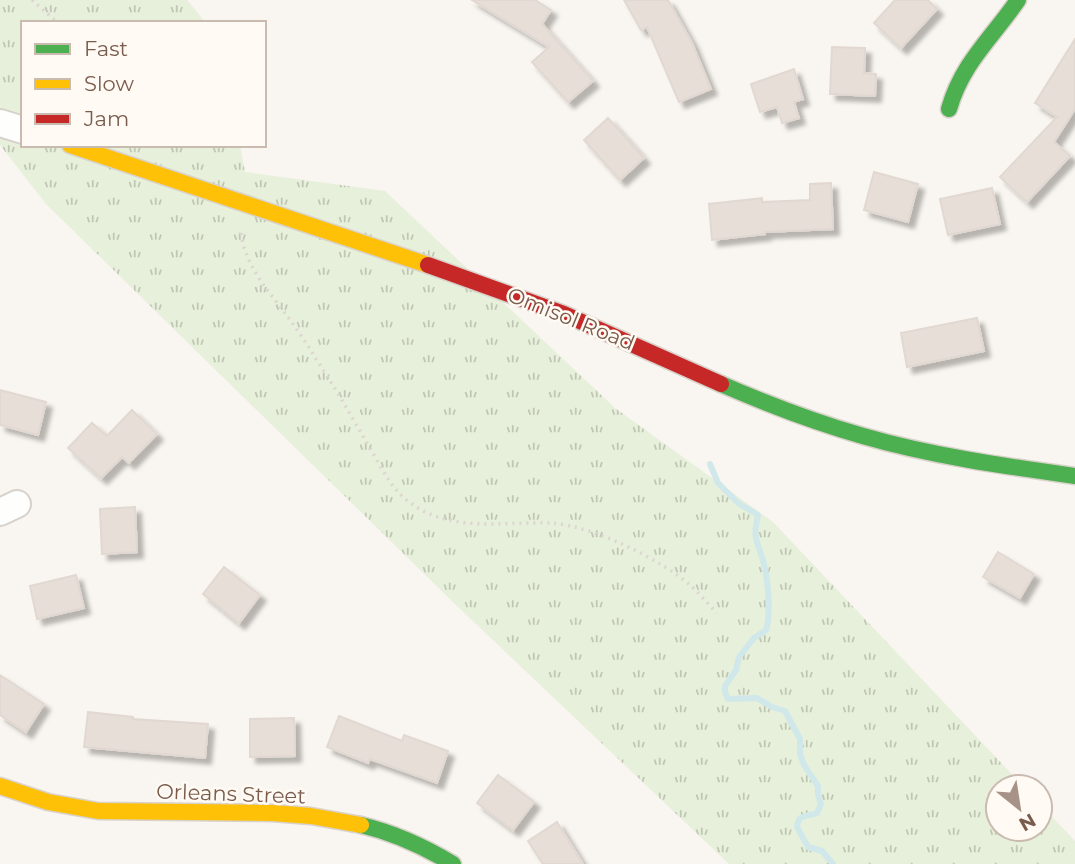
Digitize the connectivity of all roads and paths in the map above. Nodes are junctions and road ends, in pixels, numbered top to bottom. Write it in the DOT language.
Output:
graph roads {
  1 [pos="32,0"];
  2 [pos="1018,0"];
  3 [pos="56,21"];
  4 [pos="949,109"];
  5 [pos="0,123"];
  6 [pos="21,129"];
  7 [pos="76,147"];
  8 [pos="242,240"];
  9 [pos="1075,476"];
  10 [pos="717,613"];
  11 [pos="0,786"];
  12 [pos="453,864"];
  1 -- 3 [label="path"];
  2 -- 4 [label="street"];
  5 -- 6 [label="street"];
  7 -- 9 [label="street, Omisol Road"];
  8 -- 10 [label="path"];
  11 -- 12 [label="street, Orleans Street"];
}
